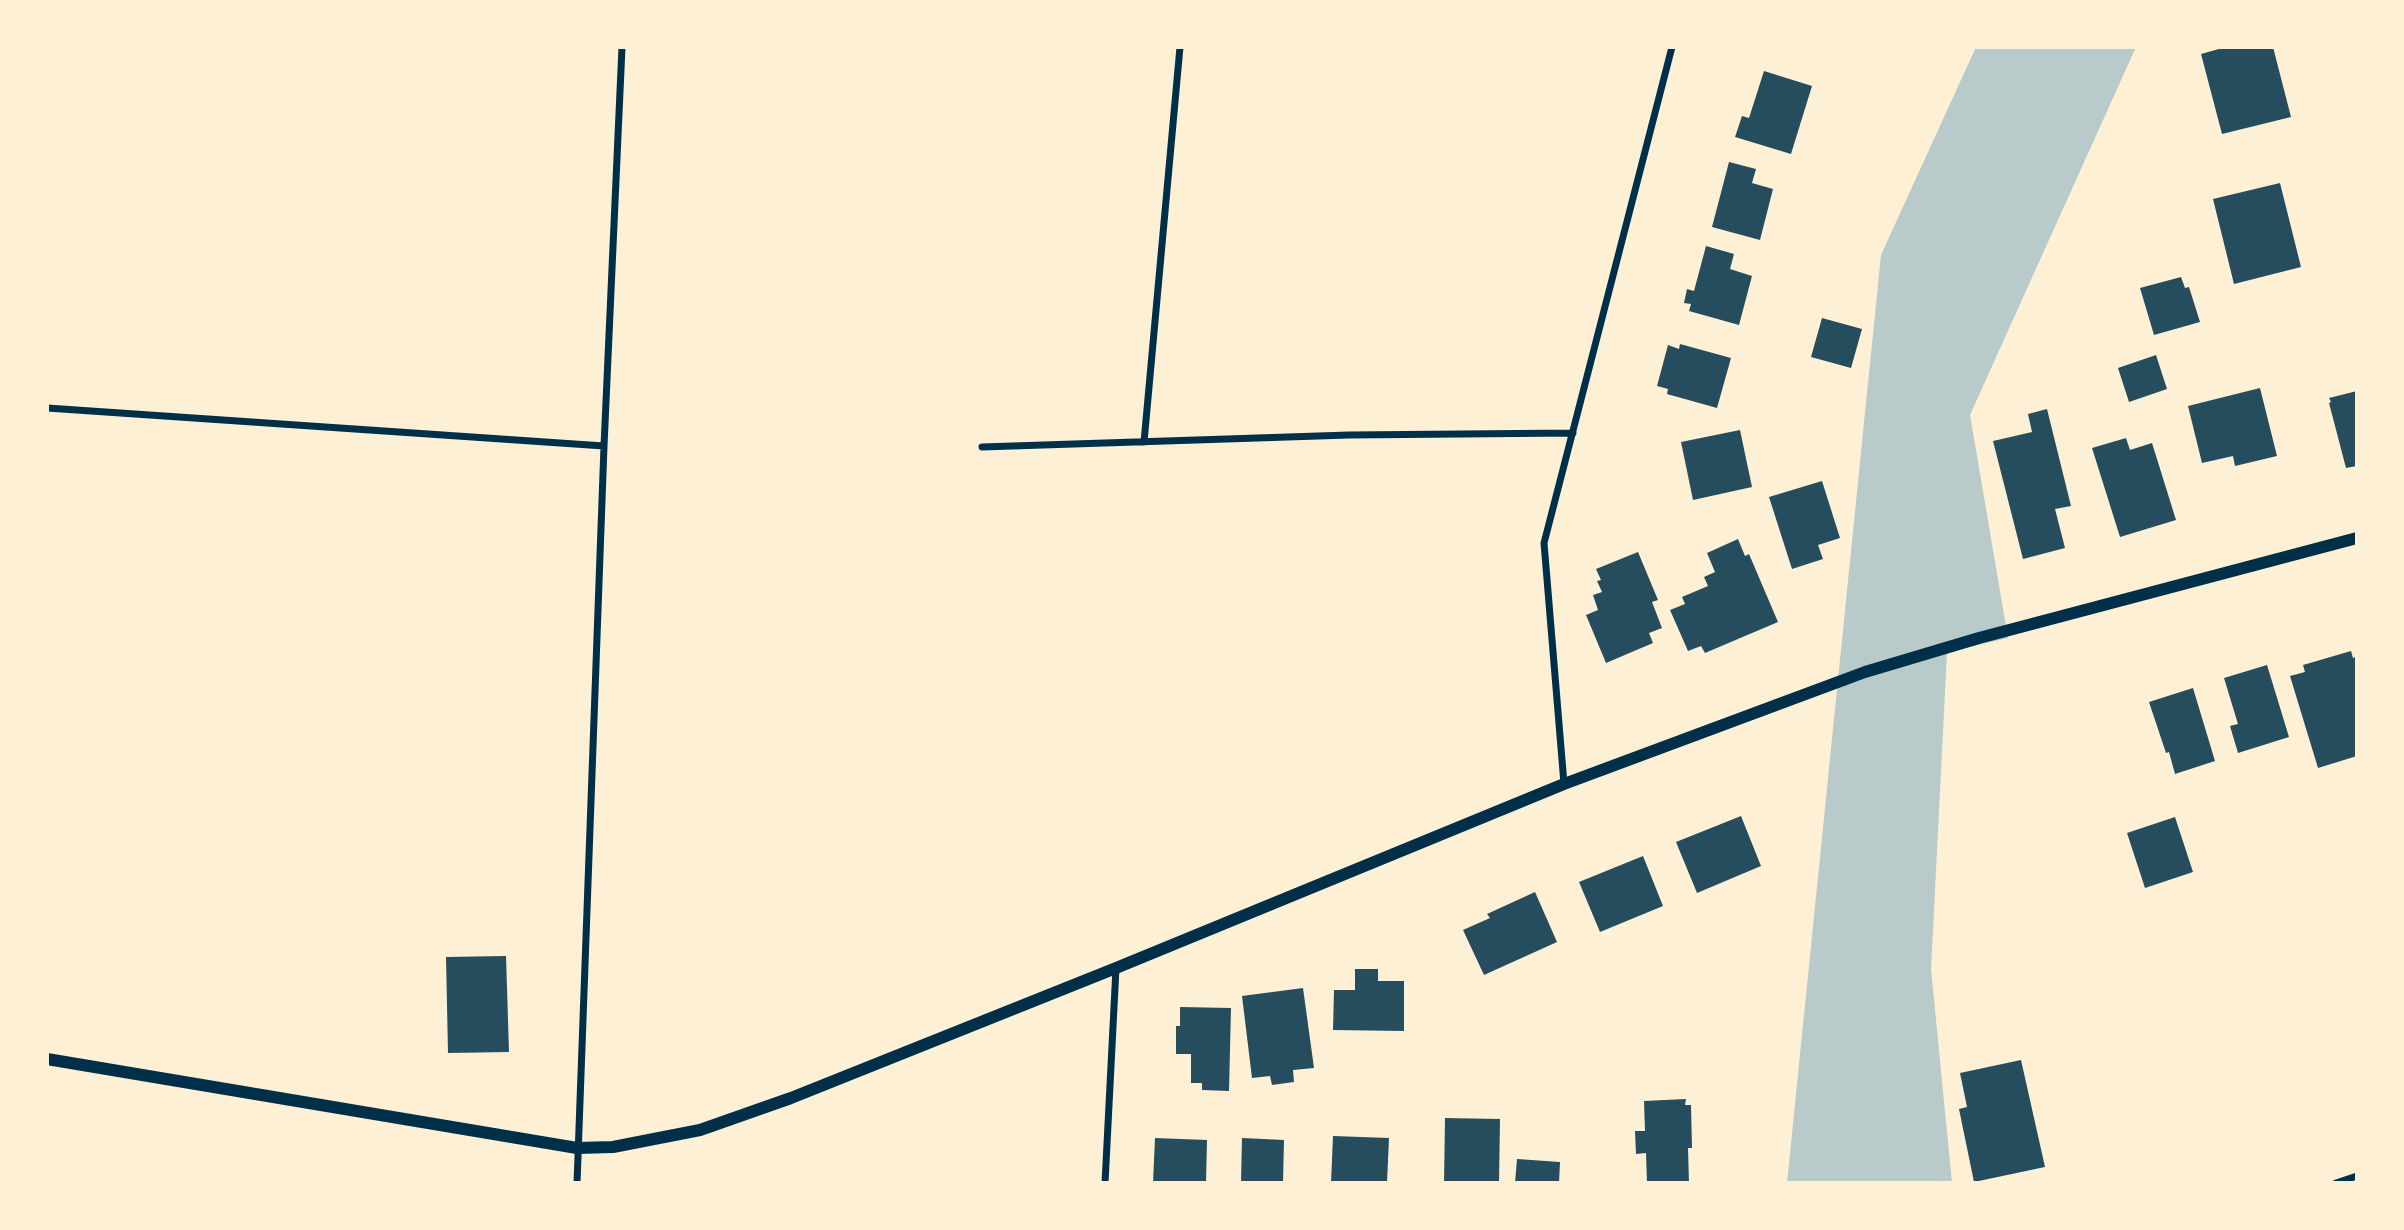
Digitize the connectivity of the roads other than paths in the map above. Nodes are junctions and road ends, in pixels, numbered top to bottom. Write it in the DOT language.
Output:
graph roads {
  1 [pos="622,47"];
  2 [pos="1180,47"];
  3 [pos="1672,47"];
  4 [pos="47,408"];
  5 [pos="1573,433"];
  6 [pos="1144,442"];
  7 [pos="604,446"];
  8 [pos="982,447"];
  9 [pos="2357,538"];
  10 [pos="1564,784"];
  11 [pos="1116,968"];
  12 [pos="47,1059"];
  13 [pos="577,1148"];
  14 [pos="2357,1176"];
  15 [pos="577,1183"];
  16 [pos="1105,1183"];
  17 [pos="2336,1183"];
  1 -- 7 [label="street"];
  2 -- 6 [label="street"];
  3 -- 5 [label="street"];
  4 -- 7 [label="street"];
  5 -- 6 [label="street"];
  5 -- 10 [label="street"];
  6 -- 8 [label="street"];
  7 -- 13 [label="street"];
  9 -- 10 [label="street"];
  10 -- 11 [label="street"];
  11 -- 13 [label="street"];
  11 -- 16 [label="street"];
  12 -- 13 [label="street"];
  13 -- 15 [label="street"];
  14 -- 17 [label="street"];
}
